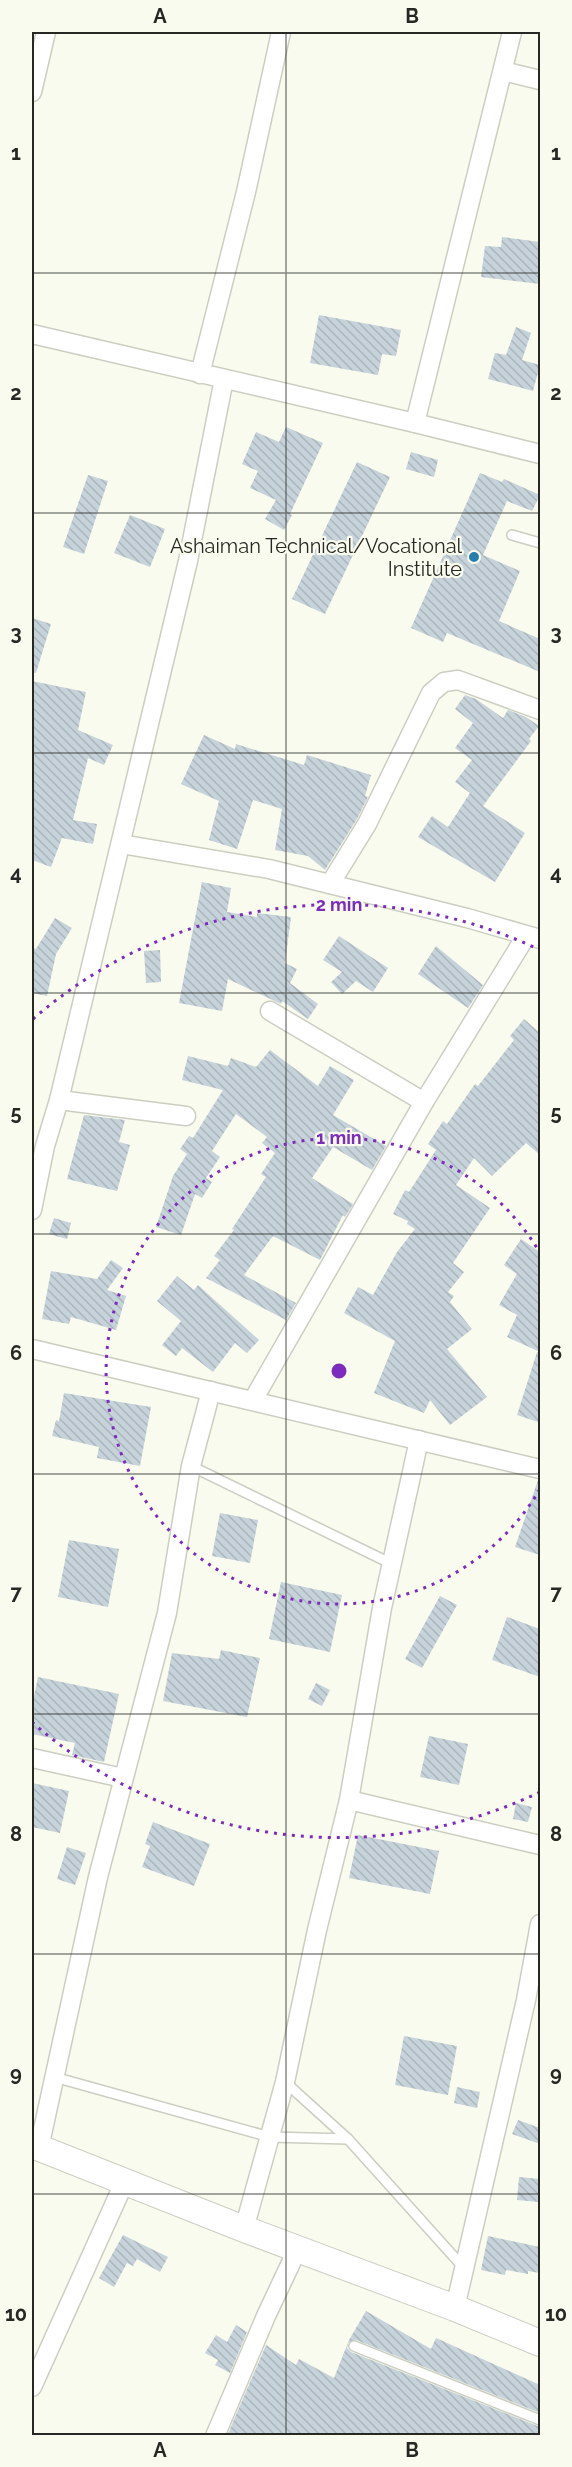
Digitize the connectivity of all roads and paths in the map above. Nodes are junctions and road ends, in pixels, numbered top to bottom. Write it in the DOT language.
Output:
graph roads {
  1 [pos="46,32"];
  2 [pos="281,32"];
  3 [pos="512,32"];
  4 [pos="502,70"];
  5 [pos="540,80"];
  6 [pos="32,92"];
  7 [pos="32,334"];
  8 [pos="200,374"];
  9 [pos="224,379"];
  10 [pos="415,423"];
  11 [pos="540,454"];
  12 [pos="512,535"];
  13 [pos="540,543"];
  14 [pos="540,710"];
  15 [pos="121,844"];
  16 [pos="330,884"];
  17 [pos="533,938"];
  18 [pos="270,1011"];
  19 [pos="59,1100"];
  20 [pos="424,1102"];
  21 [pos="186,1116"];
  22 [pos="32,1210"];
  23 [pos="32,1349"];
  24 [pos="211,1391"];
  25 [pos="253,1400"];
  26 [pos="420,1440"];
  27 [pos="191,1466"];
  28 [pos="540,1469"];
  29 [pos="392,1564"];
  30 [pos="32,1758"];
  31 [pos="123,1778"];
  32 [pos="349,1800"];
  33 [pos="540,1845"];
  34 [pos="540,1924"];
  35 [pos="54,2077"];
  36 [pos="285,2082"];
  37 [pos="270,2136"];
  38 [pos="348,2139"];
  39 [pos="35,2146"];
  40 [pos="124,2183"];
  41 [pos="244,2229"];
  42 [pos="297,2248"];
  43 [pos="464,2268"];
  44 [pos="455,2307"];
  45 [pos="540,2343"];
  46 [pos="354,2346"];
  47 [pos="32,2387"];
  48 [pos="540,2420"];
  49 [pos="215,2436"];
  1 -- 6 [label="street"];
  2 -- 8 [label="street"];
  3 -- 4 [label="street"];
  4 -- 5 [label="street"];
  4 -- 10 [label="street"];
  7 -- 8 [label="street"];
  8 -- 9 [label="street"];
  9 -- 10 [label="street"];
  9 -- 15 [label="street"];
  10 -- 11 [label="street"];
  12 -- 13 [label="lane"];
  14 -- 16 [label="street"];
  15 -- 16 [label="street"];
  15 -- 19 [label="street"];
  16 -- 17 [label="street"];
  17 -- 20 [label="street"];
  18 -- 20 [label="street"];
  19 -- 21 [label="street"];
  19 -- 22 [label="street"];
  20 -- 25 [label="street"];
  23 -- 24 [label="street"];
  24 -- 25 [label="street"];
  24 -- 27 [label="street"];
  25 -- 26 [label="street"];
  26 -- 28 [label="street"];
  26 -- 29 [label="street"];
  27 -- 29 [label="lane"];
  27 -- 31 [label="street"];
  29 -- 32 [label="street"];
  30 -- 31 [label="street"];
  31 -- 35 [label="street"];
  32 -- 33 [label="street"];
  32 -- 36 [label="street"];
  34 -- 43 [label="street"];
  35 -- 37 [label="lane"];
  35 -- 39 [label="street"];
  36 -- 37 [label="street"];
  36 -- 38 [label="lane"];
  37 -- 38 [label="lane"];
  37 -- 41 [label="street"];
  38 -- 43 [label="lane"];
  39 -- 40 [label="main road"];
  40 -- 41 [label="main road"];
  40 -- 47 [label="street"];
  41 -- 42 [label="main road"];
  42 -- 44 [label="main road"];
  42 -- 49 [label="street"];
  43 -- 44 [label="street"];
  44 -- 45 [label="main road"];
  46 -- 48 [label="lane"];
}
